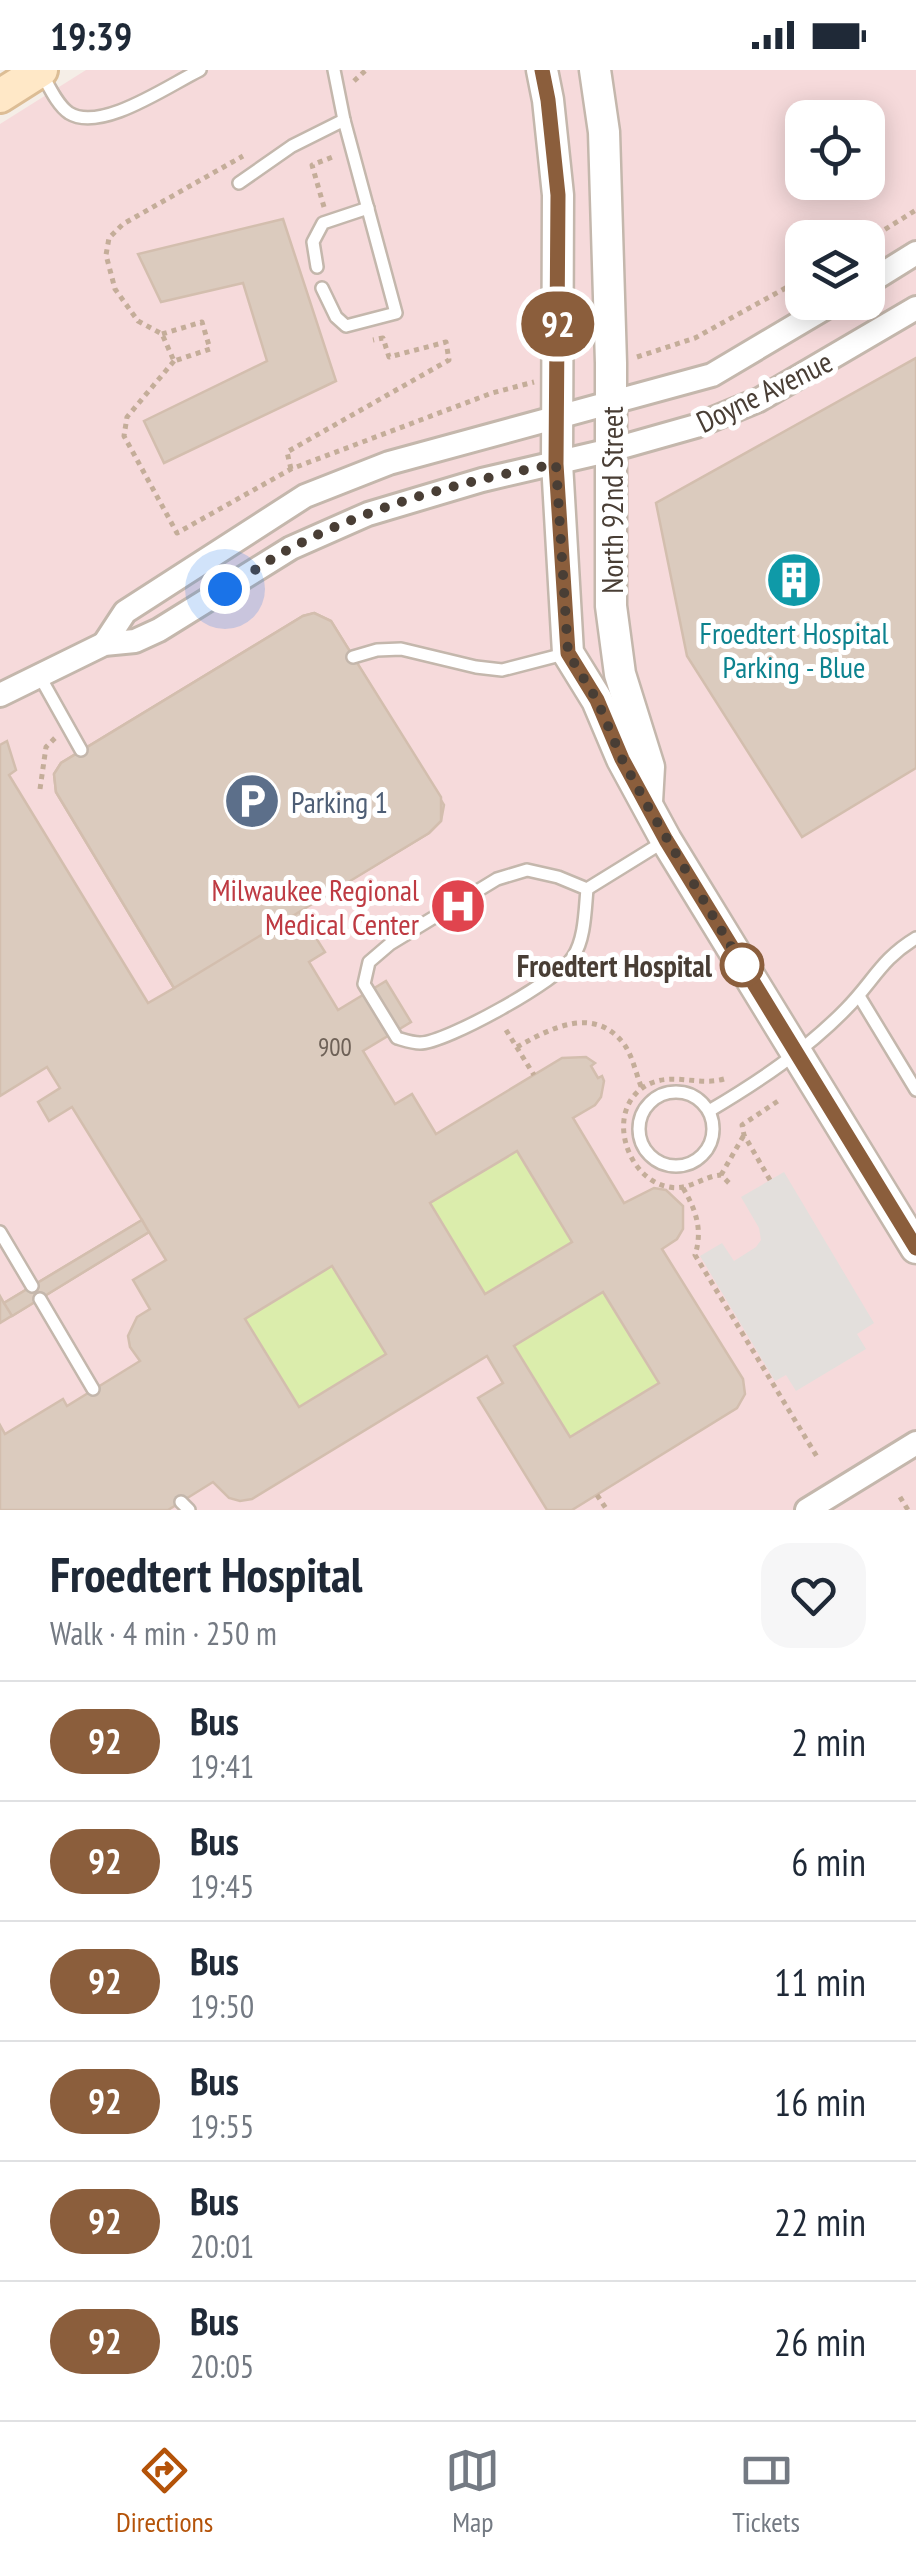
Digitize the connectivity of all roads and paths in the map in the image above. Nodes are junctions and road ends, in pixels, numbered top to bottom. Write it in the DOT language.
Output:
graph roads {
  1 [pos="40,70"];
  2 [pos="200,70"];
  3 [pos="334,70"];
  4 [pos="366,70"];
  5 [pos="542,70"];
  6 [pos="595,70"];
  7 [pos="0,96"];
  8 [pos="342,99"];
  9 [pos="344,120"];
  10 [pos="258,148"];
  11 [pos="239,183"];
  12 [pos="368,208"];
  13 [pos="916,210"];
  14 [pos="885,229"];
  15 [pos="916,253"];
  16 [pos="317,268"];
  17 [pos="885,272"];
  18 [pos="322,288"];
  19 [pos="785,288"];
  20 [pos="916,308"];
  21 [pos="805,320"];
  22 [pos="162,334"];
  23 [pos="652,353"];
  24 [pos="174,361"];
  25 [pos="527,384"];
  26 [pos="611,403"];
  27 [pos="556,418"];
  28 [pos="611,450"];
  29 [pos="556,464"];
  30 [pos="104,644"];
  31 [pos="568,653"];
  32 [pos="353,657"];
  33 [pos="38,675"];
  34 [pos="0,695"];
  35 [pos="46,723"];
  36 [pos="81,750"];
  37 [pos="40,788"];
  38 [pos="647,805"];
  39 [pos="666,840"];
  40 [pos="587,889"];
  41 [pos="916,938"];
  42 [pos="714,962"];
  43 [pos="589,972"];
  44 [pos="859,996"];
  45 [pos="506,1030"];
  46 [pos="518,1047"];
  47 [pos="796,1052"];
  48 [pos="735,1073"];
  49 [pos="534,1075"];
  50 [pos="642,1089"];
  51 [pos="916,1090"];
  52 [pos="781,1099"];
  53 [pos="710,1111"];
  54 [pos="744,1135"];
  55 [pos="721,1175"];
  56 [pos="770,1180"];
  57 [pos="729,1183"];
  58 [pos="684,1188"];
  59 [pos="0,1232"];
  60 [pos="912,1234"];
  61 [pos="32,1286"];
  62 [pos="40,1299"];
  63 [pos="94,1389"];
  64 [pos="916,1443"];
  65 [pos="819,1460"];
  66 [pos="597,1495"];
  67 [pos="900,1497"];
  68 [pos="607,1510"];
  69 [pos="807,1510"];
  70 [pos="908,1510"];
  1 -- 2 [label="lane"];
  1 -- 7 [label="main road"];
  3 -- 8 [label="lane"];
  4 -- 8 [label="path"];
  5 -- 27 [label="street, North 92nd Street"];
  6 -- 26 [label="street, North 92nd Street"];
  8 -- 9 [label="lane"];
  9 -- 11 [label="lane"];
  9 -- 12 [label="lane"];
  10 -- 22 [label="path"];
  12 -- 16 [label="lane"];
  12 -- 18 [label="lane"];
  13 -- 14 [label="path"];
  15 -- 17 [label="street"];
  19 -- 23 [label="path"];
  20 -- 28 [label="street, Doyne Avenue"];
  21 -- 26 [label="street, Doyne Avenue"];
  22 -- 24 [label="path"];
  22 -- 24 [label="path"];
  24 -- 25 [label="path"];
  26 -- 27 [label="street, Doyne Avenue"];
  26 -- 28 [label="street, North 92nd Street"];
  27 -- 29 [label="street, North 92nd Street"];
  27 -- 30 [label="street, Doyne Avenue"];
  28 -- 29 [label="street, Doyne Avenue"];
  28 -- 38 [label="street, North 92nd Street"];
  29 -- 30 [label="street, Doyne Avenue"];
  29 -- 31 [label="street, North 92nd Street"];
  30 -- 33 [label="street, Doyne Avenue"];
  31 -- 32 [label="lane"];
  31 -- 38 [label="street, North 92nd Street"];
  33 -- 34 [label="street, Doyne Avenue"];
  33 -- 36 [label="lane"];
  35 -- 37 [label="path"];
  38 -- 39 [label="street, North 92nd Street"];
  39 -- 40 [label="lane"];
  39 -- 47 [label="street, North 92nd Street"];
  40 -- 40 [label="lane"];
  41 -- 44 [label="lane"];
  42 -- 43 [label="path"];
  44 -- 47 [label="lane"];
  44 -- 51 [label="lane"];
  45 -- 46 [label="path"];
  46 -- 49 [label="path"];
  46 -- 50 [label="path"];
  47 -- 53 [label="lane"];
  47 -- 60 [label="street, North 92nd Street"];
  48 -- 50 [label="path"];
  50 -- 58 [label="path"];
  52 -- 54 [label="path"];
  53 -- 53 [label="lane"];
  54 -- 55 [label="path"];
  54 -- 56 [label="path"];
  55 -- 57 [label="path"];
  55 -- 58 [label="path"];
  58 -- 65 [label="path"];
  59 -- 61 [label="lane"];
  62 -- 63 [label="lane"];
  64 -- 69 [label="street"];
  66 -- 68 [label="path"];
  67 -- 70 [label="path"];
}
